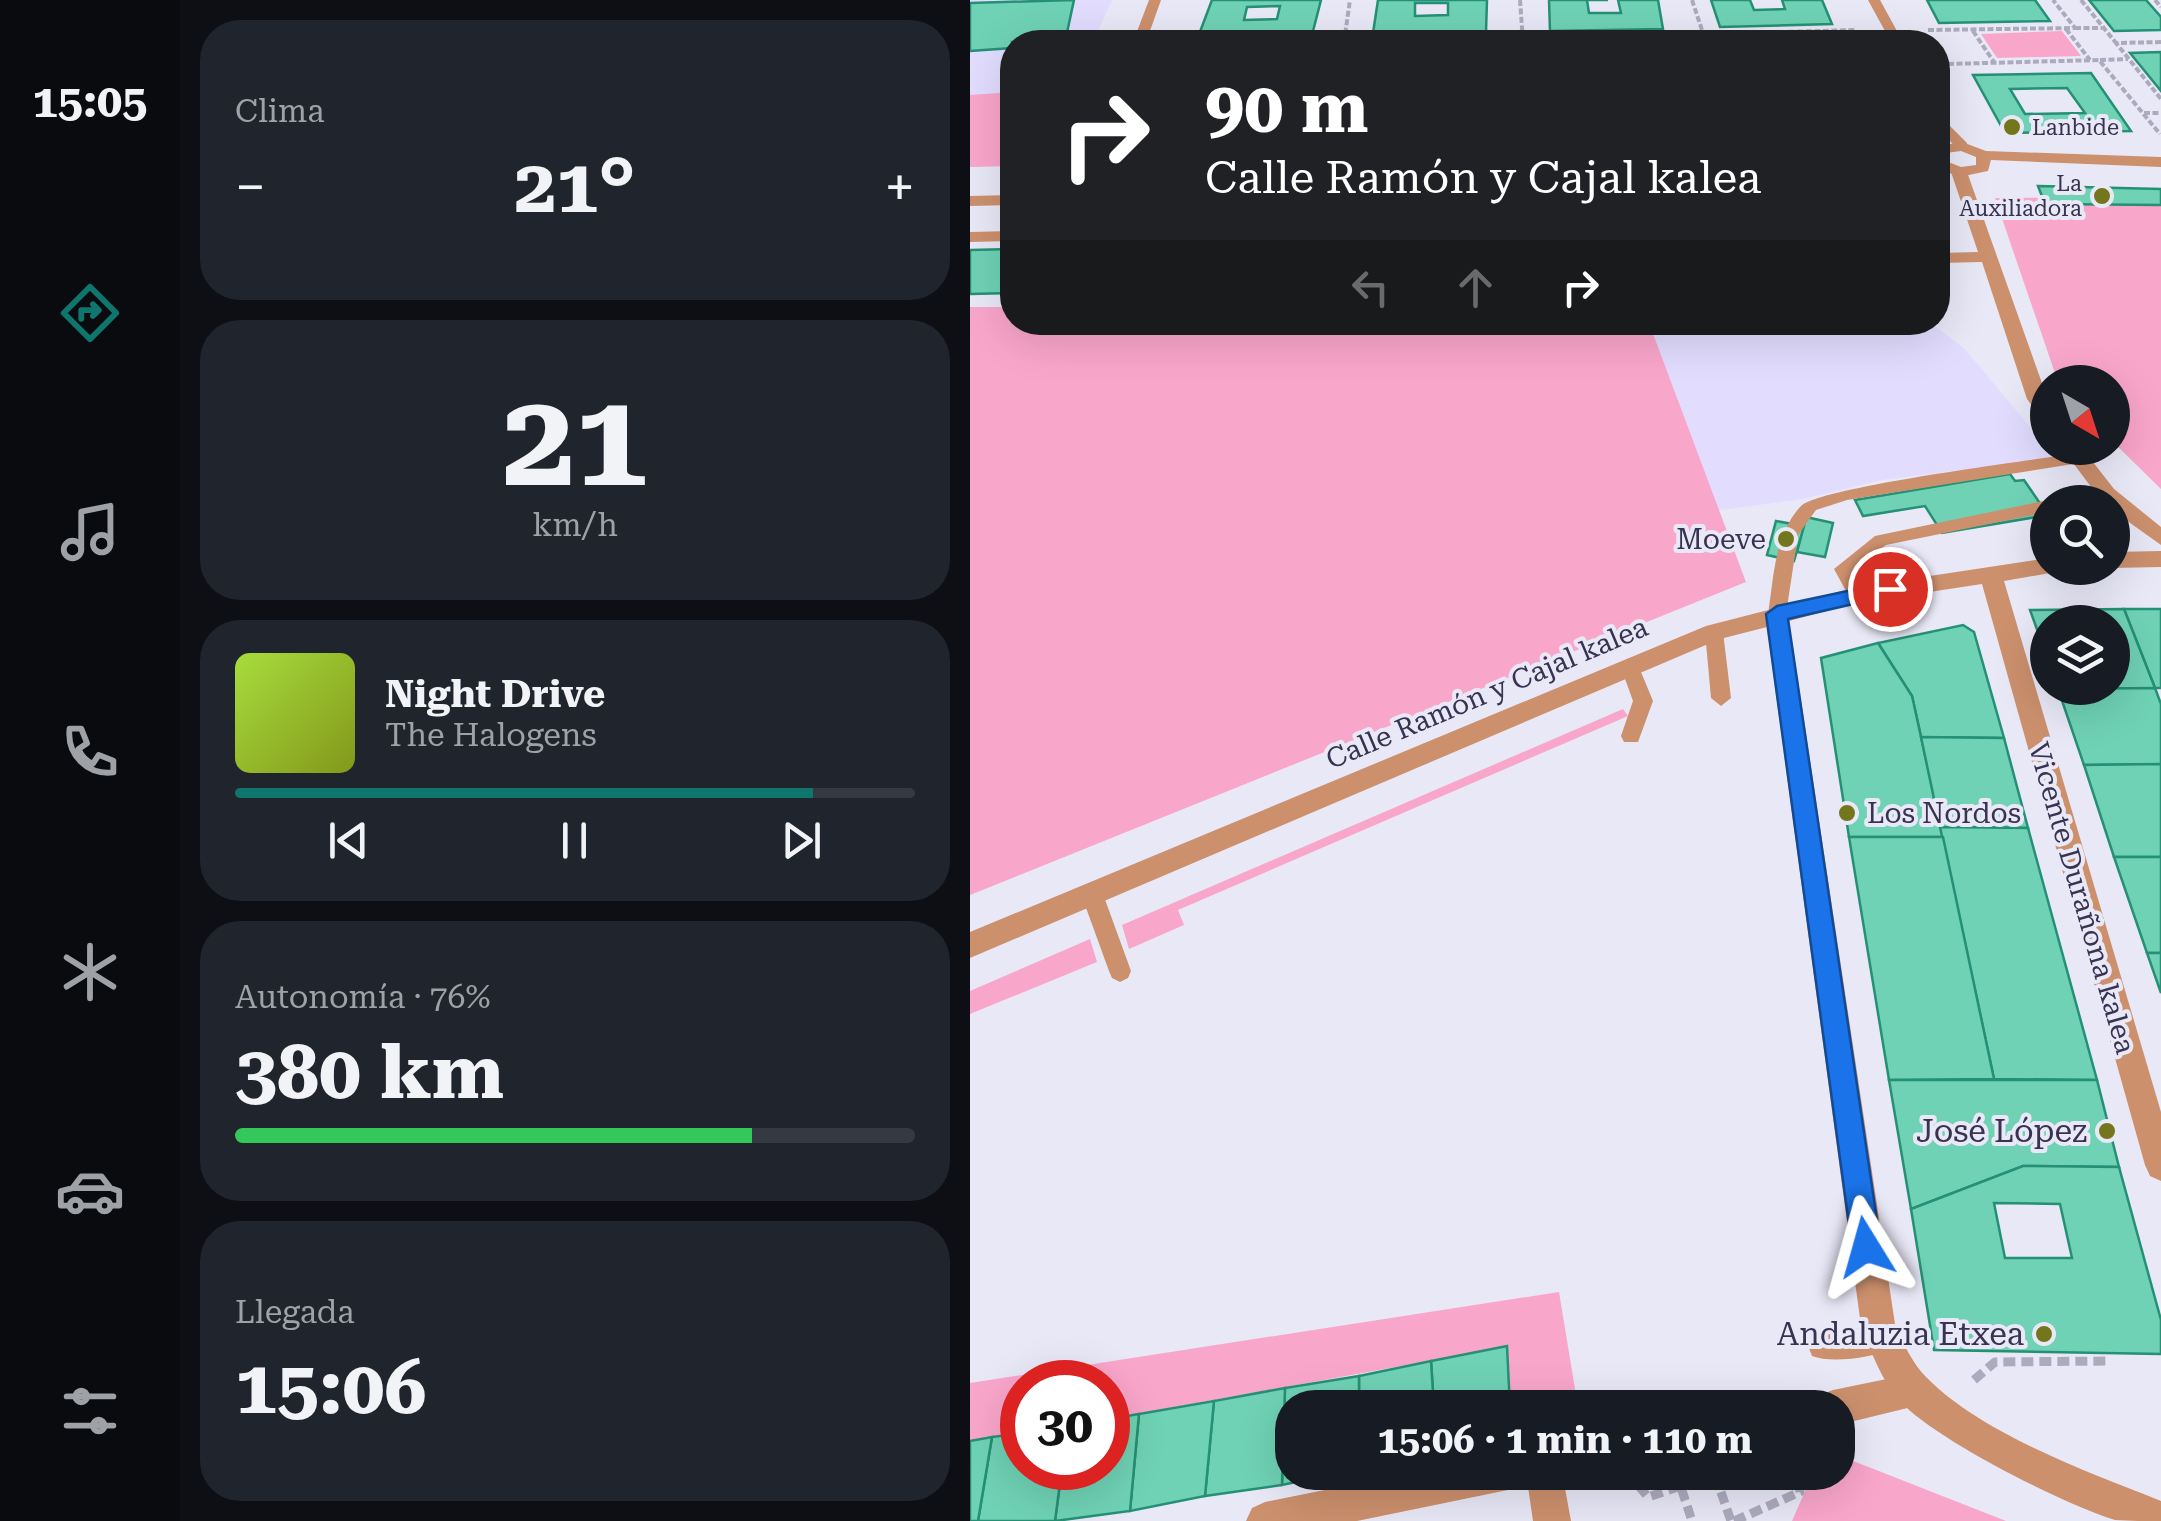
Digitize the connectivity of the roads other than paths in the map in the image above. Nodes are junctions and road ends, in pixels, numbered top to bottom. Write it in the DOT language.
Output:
graph roads {
  1 [pos="1155,0"];
  2 [pos="1874,0"];
  3 [pos="1144,30"];
  4 [pos="1890,30"];
  5 [pos="1950,149"];
  6 [pos="1985,159"];
  7 [pos="2161,162"];
  8 [pos="1950,169"];
  9 [pos="1950,178"];
  10 [pos="1000,187"];
  11 [pos="970,188"];
  12 [pos="1000,200"];
  13 [pos="970,201"];
  14 [pos="1000,236"];
  15 [pos="970,237"];
  16 [pos="1950,258"];
  17 [pos="1990,258"];
  18 [pos="2030,381"];
  19 [pos="2030,461"];
  20 [pos="2030,510"];
  21 [pos="2130,515"];
  22 [pos="2161,538"];
  23 [pos="2161,558"];
  24 [pos="2130,559"];
  25 [pos="2030,568"];
  26 [pos="1990,572"];
  27 [pos="1857,595"];
  28 [pos="1777,614"];
  29 [pos="1714,632"];
  30 [pos="1629,665"];
  31 [pos="1721,698"];
  32 [pos="1631,736"];
  33 [pos="1092,894"];
  34 [pos="970,945"];
  35 [pos="1120,971"];
  36 [pos="2161,1165"];
  37 [pos="1881,1332"];
  38 [pos="1822,1346"];
  39 [pos="1916,1391"];
  40 [pos="1855,1403"];
  41 [pos="1419,1490"];
  42 [pos="1547,1490"];
  43 [pos="2161,1520"];
  44 [pos="1265,1521"];
  45 [pos="1552,1521"];
  1 -- 3 [label="street"];
  2 -- 4 [label="street"];
  5 -- 6 [label="street"];
  6 -- 7 [label="street"];
  6 -- 8 [label="street"];
  9 -- 17 [label="street"];
  10 -- 11 [label="street"];
  12 -- 13 [label="street"];
  14 -- 15 [label="street"];
  16 -- 17 [label="street"];
  17 -- 18 [label="street"];
  19 -- 28 [label="lane"];
  20 -- 27 [label="lane"];
  21 -- 22 [label="street"];
  23 -- 24 [label="street"];
  25 -- 26 [label="street, Calle Ramón y Cajal kalea"];
  26 -- 27 [label="street, Calle Ramón y Cajal kalea"];
  26 -- 36 [label="street, Vicente Durañona kalea"];
  27 -- 28 [label="street, Calle Ramón y Cajal kalea"];
  28 -- 29 [label="street, Calle Ramón y Cajal kalea"];
  28 -- 37 [label="street"];
  29 -- 30 [label="street, Calle Ramón y Cajal kalea"];
  29 -- 31 [label="lane"];
  30 -- 32 [label="lane"];
  30 -- 33 [label="street, Calle Ramón y Cajal kalea"];
  33 -- 34 [label="street, Calle Ramón y Cajal kalea"];
  33 -- 35 [label="lane"];
  37 -- 38 [label="lane"];
  37 -- 39 [label="street"];
  39 -- 40 [label="street"];
  39 -- 43 [label="street"];
  41 -- 44 [label="street"];
  42 -- 45 [label="street"];
}
